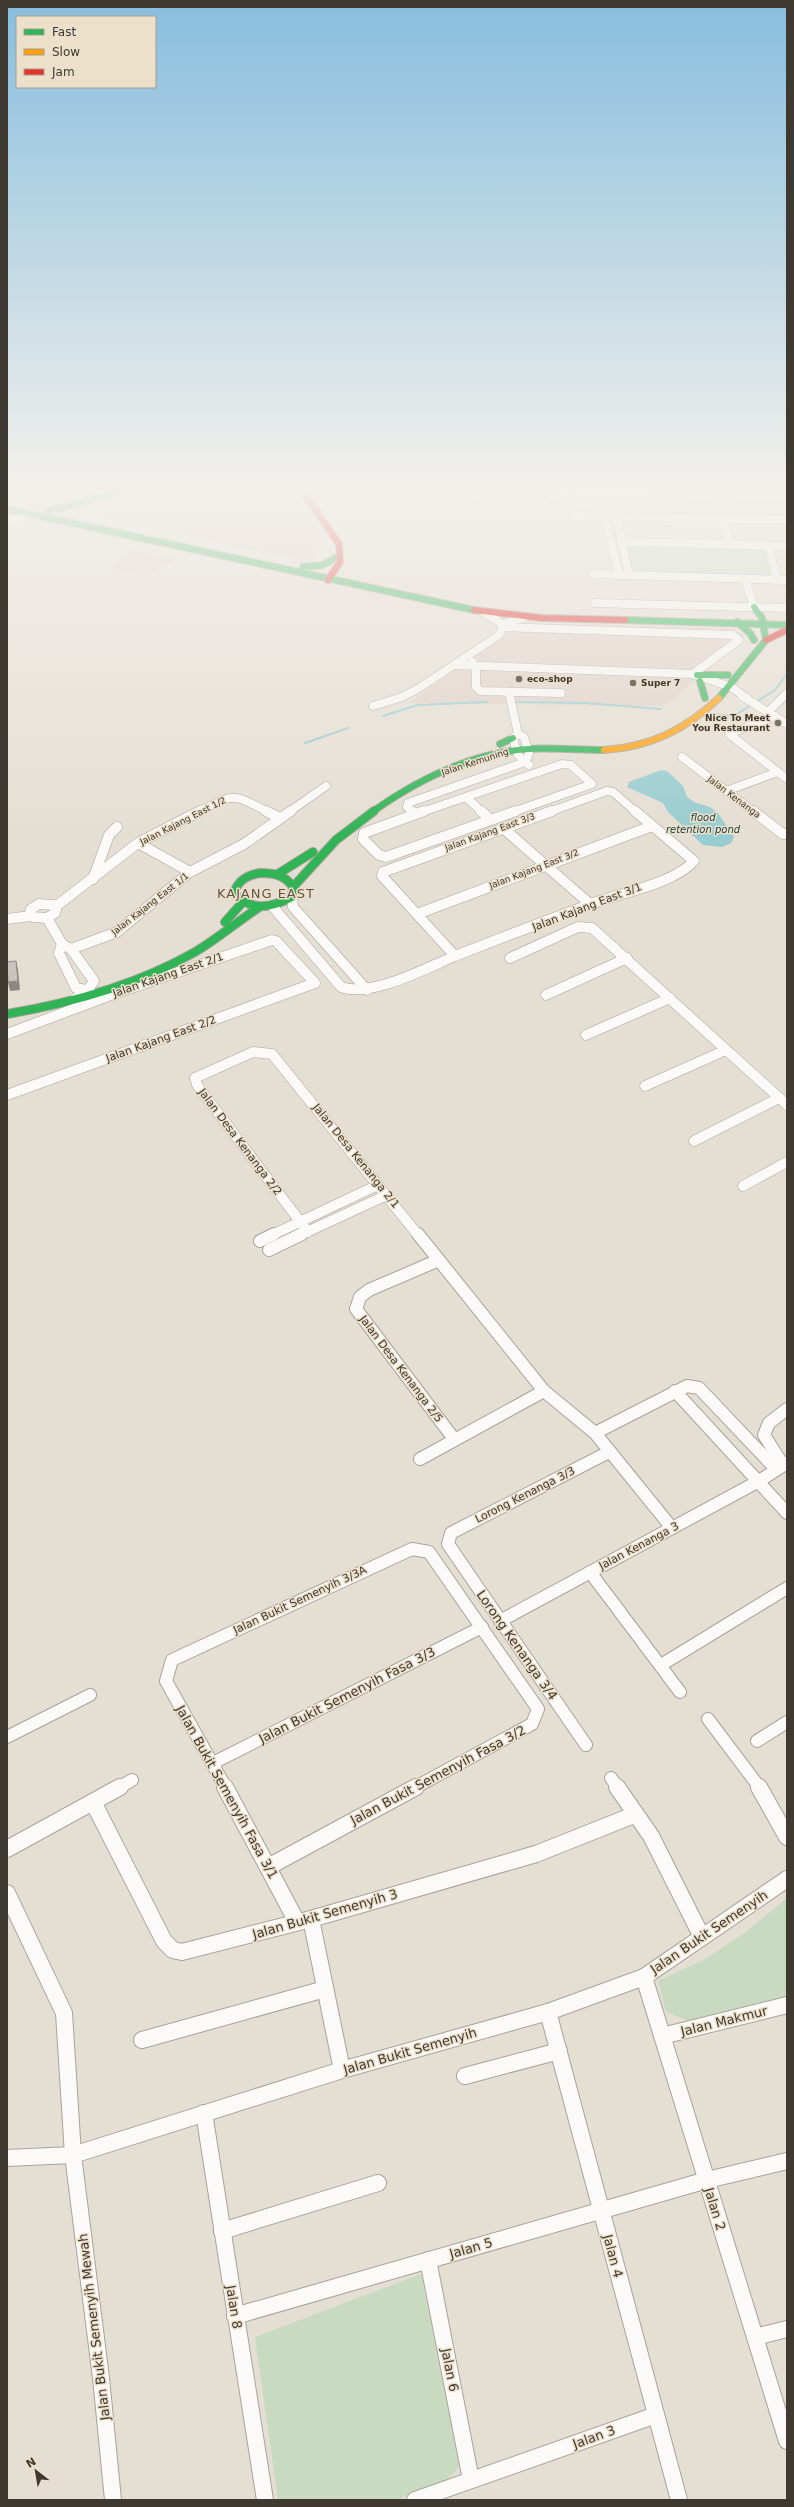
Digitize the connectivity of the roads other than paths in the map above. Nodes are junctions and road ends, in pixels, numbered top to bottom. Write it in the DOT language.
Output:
graph roads {
  1 [pos="445,603"];
  2 [pos="464,603"];
  3 [pos="595,603"];
  4 [pos="753,603"];
  5 [pos="787,608"];
  6 [pos="484,612"];
  7 [pos="757,616"];
  8 [pos="523,618"];
  9 [pos="787,618"];
  10 [pos="736,620"];
  11 [pos="787,625"];
  12 [pos="503,627"];
  13 [pos="787,630"];
  14 [pos="754,640"];
  15 [pos="766,640"];
  16 [pos="467,657"];
  17 [pos="455,665"];
  18 [pos="476,667"];
  19 [pos="698,674"];
  20 [pos="728,675"];
  21 [pos="738,678"];
  22 [pos="719,685"];
  23 [pos="729,689"];
  24 [pos="509,692"];
  25 [pos="561,693"];
  26 [pos="787,693"];
  27 [pos="747,697"];
  28 [pos="705,698"];
  29 [pos="373,706"];
  30 [pos="772,714"];
  31 [pos="787,724"];
  32 [pos="540,745"];
  33 [pos="521,747"];
  34 [pos="500,749"];
  35 [pos="682,757"];
  36 [pos="537,772"];
  37 [pos="778,772"];
  38 [pos="787,779"];
  39 [pos="326,786"];
  40 [pos="726,791"];
  41 [pos="602,792"];
  42 [pos="466,796"];
  43 [pos="414,814"];
  44 [pos="280,818"];
  45 [pos="491,820"];
  46 [pos="652,826"];
  47 [pos="117,827"];
  48 [pos="377,827"];
  49 [pos="503,828"];
  50 [pos="354,830"];
  51 [pos="787,834"];
  52 [pos="138,843"];
  53 [pos="545,864"];
  54 [pos="190,872"];
  55 [pos="278,874"];
  56 [pos="92,880"];
  57 [pos="293,887"];
  58 [pos="292,897"];
  59 [pos="242,903"];
  60 [pos="590,904"];
  61 [pos="55,907"];
  62 [pos="273,907"];
  63 [pos="258,908"];
  64 [pos="417,914"];
  65 [pos="31,916"];
  66 [pos="47,918"];
  67 [pos="7,919"];
  68 [pos="62,944"];
  69 [pos="71,949"];
  70 [pos="164,957"];
  71 [pos="456,957"];
  72 [pos="510,958"];
  73 [pos="627,958"];
  74 [pos="354,975"];
  75 [pos="98,980"];
  76 [pos="387,982"];
  77 [pos="315,983"];
  78 [pos="69,990"];
  79 [pos="101,990"];
  80 [pos="367,990"];
  81 [pos="86,991"];
  82 [pos="546,995"];
  83 [pos="670,998"];
  84 [pos="75,999"];
  85 [pos="14,1003"];
  86 [pos="7,1014"];
  87 [pos="7,1034"];
  88 [pos="586,1035"];
  89 [pos="726,1050"];
  90 [pos="272,1054"];
  91 [pos="645,1086"];
  92 [pos="7,1094"];
  93 [pos="779,1098"];
  94 [pos="787,1105"];
  95 [pos="694,1141"];
  96 [pos="787,1162"];
  97 [pos="378,1185"];
  98 [pos="743,1186"];
  99 [pos="387,1195"];
  100 [pos="301,1222"];
  101 [pos="308,1232"];
  102 [pos="260,1241"];
  103 [pos="269,1250"];
  104 [pos="439,1260"];
  105 [pos="544,1391"];
  106 [pos="675,1391"];
  107 [pos="786,1413"];
  108 [pos="595,1433"];
  109 [pos="454,1439"];
  110 [pos="609,1452"];
  111 [pos="420,1459"];
  112 [pos="782,1466"];
  113 [pos="759,1481"];
  114 [pos="787,1513"];
  115 [pos="672,1528"];
  116 [pos="448,1544"];
  117 [pos="429,1552"];
  118 [pos="590,1572"];
  119 [pos="787,1588"];
  120 [pos="500,1621"];
  121 [pos="482,1627"];
  122 [pos="172,1660"];
  123 [pos="660,1665"];
  124 [pos="680,1692"];
  125 [pos="90,1695"];
  126 [pos="708,1718"];
  127 [pos="787,1722"];
  128 [pos="7,1737"];
  129 [pos="757,1741"];
  130 [pos="586,1745"];
  131 [pos="213,1763"];
  132 [pos="611,1778"];
  133 [pos="132,1780"];
  134 [pos="93,1802"];
  135 [pos="634,1815"];
  136 [pos="787,1837"];
  137 [pos="7,1849"];
  138 [pos="268,1867"];
  139 [pos="787,1879"];
  140 [pos="7,1893"];
  141 [pos="11,1912"];
  142 [pos="304,1921"];
  143 [pos="702,1937"];
  144 [pos="644,1976"];
  145 [pos="325,1989"];
  146 [pos="787,2005"];
  147 [pos="548,2012"];
  148 [pos="662,2036"];
  149 [pos="142,2040"];
  150 [pos="559,2051"];
  151 [pos="342,2070"];
  152 [pos="465,2076"];
  153 [pos="204,2113"];
  154 [pos="73,2155"];
  155 [pos="7,2158"];
  156 [pos="787,2161"];
  157 [pos="706,2180"];
  158 [pos="378,2183"];
  159 [pos="601,2210"];
  160 [pos="222,2231"];
  161 [pos="428,2260"];
  162 [pos="235,2316"];
  163 [pos="787,2329"];
  164 [pos="755,2337"];
  165 [pos="656,2415"];
  166 [pos="787,2441"];
  167 [pos="471,2480"];
  168 [pos="113,2500"];
  169 [pos="266,2500"];
  170 [pos="414,2500"];
  171 [pos="679,2500"];
  1 -- 6 [label="street"];
  2 -- 10 [label="street"];
  3 -- 7 [label="street"];
  4 -- 7 [label="street"];
  5 -- 7 [label="street"];
  6 -- 8 [label="street"];
  6 -- 12 [label="street"];
  7 -- 9 [label="street"];
  7 -- 10 [label="street"];
  7 -- 11 [label="street"];
  7 -- 14 [label="street"];
  7 -- 15 [label="street"];
  8 -- 10 [label="street"];
  8 -- 12 [label="street"];
  10 -- 14 [label="street"];
  12 -- 16 [label="street"];
  12 -- 19 [label="street"];
  13 -- 15 [label="street"];
  14 -- 20 [label="street, Jalan Kemuning"];
  15 -- 21 [label="street, Jalan Kemuning"];
  16 -- 17 [label="street"];
  16 -- 18 [label="street"];
  17 -- 18 [label="street"];
  17 -- 29 [label="street"];
  18 -- 19 [label="street"];
  18 -- 24 [label="street"];
  19 -- 20 [label="street"];
  19 -- 22 [label="street"];
  19 -- 28 [label="street"];
  20 -- 22 [label="street, Jalan Kemuning"];
  21 -- 23 [label="street, Jalan Kemuning"];
  21 -- 27 [label="street"];
  22 -- 23 [label="street"];
  22 -- 28 [label="street, Jalan Kemuning"];
  23 -- 27 [label="street"];
  23 -- 32 [label="street, Jalan Kemuning"];
  24 -- 25 [label="street"];
  24 -- 33 [label="street"];
  26 -- 30 [label="street"];
  27 -- 30 [label="street"];
  28 -- 32 [label="street, Jalan Kemuning"];
  30 -- 31 [label="street"];
  30 -- 37 [label="street"];
  32 -- 33 [label="street, Jalan Kemuning"];
  32 -- 33 [label="street"];
  33 -- 34 [label="street, Jalan Kemuning"];
  33 -- 36 [label="street"];
  33 -- 43 [label="street"];
  34 -- 50 [label="street, Jalan Kemuning"];
  34 -- 55 [label="street, Jalan Kemuning"];
  35 -- 40 [label="street, Jalan Kenanga"];
  36 -- 42 [label="street"];
  36 -- 45 [label="street"];
  37 -- 38 [label="street"];
  37 -- 40 [label="street"];
  39 -- 44 [label="street, Jalan Kajang East 1/1"];
  40 -- 51 [label="street, Jalan Kenanga"];
  41 -- 46 [label="street, Jalan Kajang East 3/1"];
  41 -- 49 [label="street, Jalan Kajang East 3/3"];
  42 -- 43 [label="street"];
  42 -- 45 [label="street"];
  43 -- 48 [label="street"];
  44 -- 52 [label="street, Jalan Kajang East 1/2"];
  44 -- 54 [label="street, Jalan Kajang East 1/1"];
  45 -- 48 [label="street"];
  46 -- 53 [label="street, Jalan Kajang East 3/2"];
  46 -- 60 [label="street, Jalan Kajang East 3/1"];
  47 -- 56 [label="street"];
  48 -- 50 [label="street"];
  49 -- 53 [label="street"];
  49 -- 64 [label="street, Jalan Kajang East 3/3"];
  50 -- 57 [label="street, Jalan Kemuning"];
  52 -- 54 [label="street"];
  52 -- 56 [label="street, Jalan Kajang East 1/2"];
  53 -- 60 [label="street"];
  53 -- 64 [label="street, Jalan Kajang East 3/2"];
  54 -- 69 [label="street, Jalan Kajang East 1/1"];
  55 -- 57 [label="street"];
  55 -- 59 [label="street"];
  56 -- 61 [label="street, Jalan Kajang East 1/2"];
  57 -- 58 [label="street"];
  58 -- 62 [label="street"];
  58 -- 74 [label="street"];
  59 -- 63 [label="street"];
  59 -- 70 [label="street"];
  60 -- 71 [label="street, Jalan Kajang East 3/1"];
  61 -- 65 [label="street"];
  61 -- 66 [label="street, Jalan Kajang East 1/2"];
  62 -- 63 [label="street"];
  62 -- 80 [label="street"];
  63 -- 79 [label="street"];
  64 -- 71 [label="street"];
  65 -- 66 [label="street"];
  65 -- 67 [label="street"];
  66 -- 68 [label="street"];
  68 -- 69 [label="street"];
  68 -- 78 [label="street"];
  69 -- 75 [label="street"];
  71 -- 76 [label="street, Jalan Kajang East 3/1"];
  72 -- 73 [label="street"];
  73 -- 82 [label="street"];
  73 -- 83 [label="street"];
  74 -- 76 [label="street"];
  74 -- 80 [label="street"];
  75 -- 78 [label="street"];
  75 -- 81 [label="street"];
  76 -- 80 [label="street, Jalan Kajang East 3/1"];
  77 -- 87 [label="street, Jalan Kajang East 2/1"];
  77 -- 92 [label="street, Jalan Kajang East 2/2"];
  78 -- 81 [label="street"];
  78 -- 85 [label="street"];
  79 -- 81 [label="street"];
  79 -- 84 [label="street"];
  81 -- 84 [label="street"];
  83 -- 88 [label="street"];
  83 -- 89 [label="street"];
  84 -- 86 [label="street"];
  89 -- 91 [label="street"];
  89 -- 93 [label="street"];
  90 -- 97 [label="street, Jalan Desa Kenanga 2/1"];
  90 -- 100 [label="street, Jalan Desa Kenanga 2/2"];
  93 -- 94 [label="street"];
  93 -- 95 [label="street"];
  96 -- 98 [label="street"];
  97 -- 99 [label="street, Jalan Desa Kenanga 2/1"];
  97 -- 100 [label="street"];
  99 -- 101 [label="street"];
  99 -- 104 [label="street, Jalan Desa Kenanga 2/1"];
  100 -- 101 [label="street, Jalan Desa Kenanga 2/2"];
  100 -- 102 [label="street"];
  101 -- 103 [label="street"];
  104 -- 105 [label="street, Jalan Desa Kenanga 2/1"];
  104 -- 109 [label="street, Jalan Desa Kenanga 2/5"];
  105 -- 108 [label="street, Jalan Desa Kenanga 2/1"];
  105 -- 109 [label="street"];
  106 -- 108 [label="street"];
  106 -- 112 [label="street"];
  106 -- 113 [label="street"];
  107 -- 112 [label="street"];
  108 -- 110 [label="street, Jalan Desa Kenanga 2/1"];
  109 -- 111 [label="street"];
  110 -- 115 [label="street, Jalan Desa Kenanga 2/1"];
  110 -- 116 [label="street, Lorong Kenanga 3/3"];
  112 -- 113 [label="street, Jalan Kenanga 3"];
  113 -- 114 [label="street"];
  113 -- 115 [label="street, Jalan Kenanga 3"];
  115 -- 118 [label="street, Jalan Kenanga 3"];
  116 -- 120 [label="street, Lorong Kenanga 3/4"];
  117 -- 121 [label="street, Jalan Bukit Semenyih Fasa 3/2"];
  117 -- 122 [label="street, Jalan Bukit Semenyih 3/3A"];
  118 -- 120 [label="street, Jalan Kenanga 3"];
  118 -- 123 [label="street"];
  119 -- 123 [label="street"];
  120 -- 130 [label="street, Lorong Kenanga 3/4"];
  121 -- 131 [label="street, Jalan Bukit Semenyih Fasa 3/3"];
  121 -- 138 [label="street, Jalan Bukit Semenyih Fasa 3/2"];
  122 -- 131 [label="street, Jalan Bukit Semenyih Fasa 3/1"];
  123 -- 124 [label="street"];
  125 -- 128 [label="street"];
  126 -- 136 [label="street"];
  127 -- 129 [label="street"];
  131 -- 138 [label="street, Jalan Bukit Semenyih Fasa 3/1"];
  132 -- 135 [label="street"];
  133 -- 134 [label="street"];
  134 -- 137 [label="street"];
  134 -- 142 [label="street, Jalan Bukit Semenyih 3"];
  135 -- 142 [label="street, Jalan Bukit Semenyih 3"];
  135 -- 143 [label="street"];
  138 -- 142 [label="street, Jalan Bukit Semenyih Fasa 3/1"];
  139 -- 143 [label="street, Jalan Bukit Semenyih"];
  140 -- 141 [label="street, Jalan Bukit Semenyih Mewah"];
  141 -- 154 [label="street, Jalan Bukit Semenyih Mewah"];
  142 -- 145 [label="street, Jalan Bukit Semenyih Fasa 3/1"];
  143 -- 144 [label="street, Jalan Bukit Semenyih"];
  144 -- 147 [label="street, Jalan Bukit Semenyih"];
  144 -- 148 [label="street, Jalan 2"];
  145 -- 149 [label="street"];
  145 -- 151 [label="street, Jalan Bukit Semenyih Fasa 3/1"];
  146 -- 148 [label="street, Jalan Makmur"];
  147 -- 150 [label="street, Jalan 4"];
  147 -- 151 [label="street, Jalan Bukit Semenyih"];
  148 -- 157 [label="street, Jalan 2"];
  150 -- 152 [label="street"];
  150 -- 159 [label="street, Jalan 4"];
  151 -- 153 [label="street, Jalan Bukit Semenyih"];
  153 -- 154 [label="street, Jalan Bukit Semenyih"];
  153 -- 160 [label="street, Jalan 8"];
  154 -- 155 [label="street, Jalan Bukit Semenyih"];
  154 -- 168 [label="street, Jalan Bukit Semenyih Mewah"];
  156 -- 157 [label="street, Jalan 5"];
  157 -- 159 [label="street, Jalan 5"];
  157 -- 164 [label="street, Jalan 2"];
  158 -- 160 [label="street"];
  159 -- 161 [label="street, Jalan 5"];
  159 -- 165 [label="street, Jalan 4"];
  160 -- 162 [label="street, Jalan 8"];
  161 -- 162 [label="street, Jalan 5"];
  161 -- 167 [label="street, Jalan 6"];
  162 -- 169 [label="street, Jalan 8"];
  163 -- 164 [label="street"];
  164 -- 166 [label="street, Jalan 2"];
  165 -- 167 [label="street, Jalan 3"];
  165 -- 171 [label="street, Jalan 4"];
  167 -- 170 [label="street, Jalan 3"];
}
